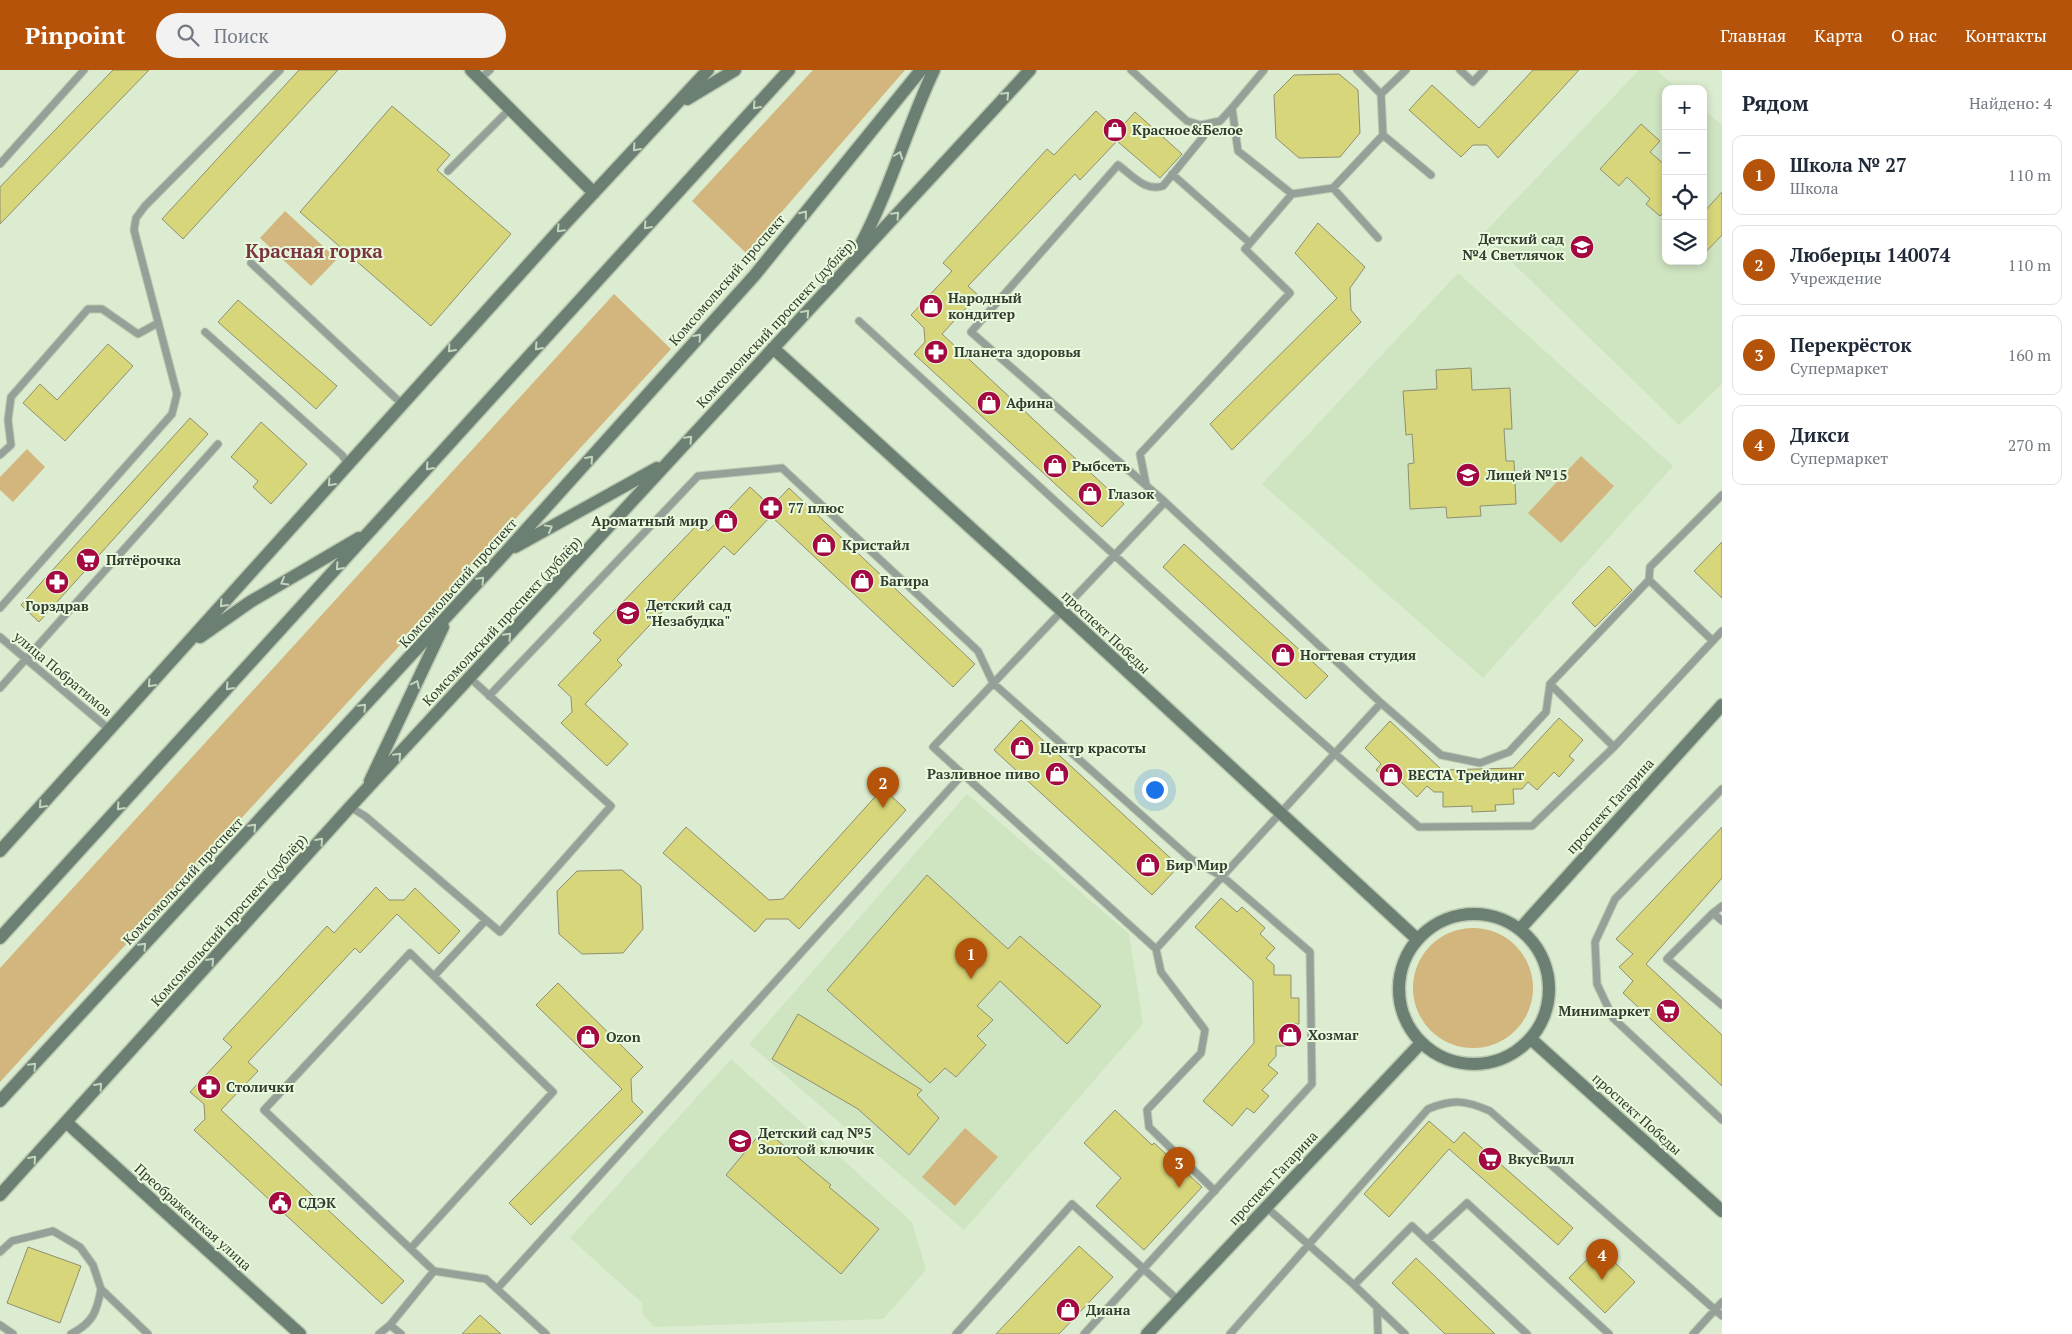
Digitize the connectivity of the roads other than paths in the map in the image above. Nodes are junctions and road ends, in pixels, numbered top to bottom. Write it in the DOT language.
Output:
graph roads {
  1 [pos="84,70"];
  2 [pos="280,70"];
  3 [pos="708,70"];
  4 [pos="735,70"];
  5 [pos="789,70"];
  6 [pos="921,70"];
  7 [pos="934,70"];
  8 [pos="1030,70"];
  9 [pos="1130,70"];
  10 [pos="1264,70"];
  11 [pos="1357,70"];
  12 [pos="1406,70"];
  13 [pos="1460,70"];
  14 [pos="1484,70"];
  15 [pos="481,73"];
  16 [pos="1381,94"];
  17 [pos="1232,108"];
  18 [pos="510,109"];
  19 [pos="668,112"];
  20 [pos="1202,125"];
  21 [pos="1383,134"];
  22 [pos="0,164"];
  23 [pos="448,171"];
  24 [pos="1172,174"];
  25 [pos="1430,175"];
  26 [pos="1333,188"];
  27 [pos="594,194"];
  28 [pos="1292,194"];
  29 [pos="1378,238"];
  30 [pos="1250,243"];
  31 [pos="251,263"];
  32 [pos="851,263"];
  33 [pos="859,321"];
  34 [pos="158,323"];
  35 [pos="205,332"];
  36 [pos="773,348"];
  37 [pos="402,404"];
  38 [pos="218,444"];
  39 [pos="0,455"];
  40 [pos="668,463"];
  41 [pos="348,464"];
  42 [pos="1146,485"];
  43 [pos="1722,495"];
  44 [pos="1165,502"];
  45 [pos="371,531"];
  46 [pos="506,552"];
  47 [pos="1114,555"];
  48 [pos="1649,580"];
  49 [pos="0,608"];
  50 [pos="1061,610"];
  51 [pos="448,615"];
  52 [pos="1722,631"];
  53 [pos="0,637"];
  54 [pos="1713,641"];
  55 [pos="184,648"];
  56 [pos="26,659"];
  57 [pos="470,678"];
  58 [pos="993,682"];
  59 [pos="1550,684"];
  60 [pos="0,688"];
  61 [pos="489,696"];
  62 [pos="1381,703"];
  63 [pos="1722,705"];
  64 [pos="110,730"];
  65 [pos="1614,747"];
  66 [pos="1335,754"];
  67 [pos="963,774"];
  68 [pos="1722,789"];
  69 [pos="365,792"];
  70 [pos="350,807"];
  71 [pos="1281,814"];
  72 [pos="0,851"];
  73 [pos="1223,877"];
  74 [pos="1722,906"];
  75 [pos="1713,913"];
  76 [pos="486,920"];
  77 [pos="1722,921"];
  78 [pos="1520,929"];
  79 [pos="0,938"];
  80 [pos="1417,939"];
  81 [pos="1156,949"];
  82 [pos="434,976"];
  83 [pos="1722,1005"];
  84 [pos="1530,1039"];
  85 [pos="1421,1043"];
  86 [pos="0,1101"];
  87 [pos="1722,1120"];
  88 [pos="66,1122"];
  89 [pos="1216,1191"];
  90 [pos="0,1195"];
  91 [pos="1266,1207"];
  92 [pos="1722,1211"];
  93 [pos="1427,1240"];
  94 [pos="1308,1245"];
  95 [pos="411,1248"];
  96 [pos="0,1252"];
  97 [pos="1144,1269"];
  98 [pos="434,1271"];
  99 [pos="1354,1285"];
  100 [pos="102,1289"];
  101 [pos="497,1289"];
  102 [pos="1178,1300"];
  103 [pos="1722,1302"];
  104 [pos="1377,1307"];
  105 [pos="1715,1310"];
  106 [pos="1722,1316"];
  107 [pos="0,1325"];
  108 [pos="390,1325"];
  109 [pos="13,1334"];
  110 [pos="71,1334"];
  111 [pos="148,1334"];
  112 [pos="300,1334"];
  113 [pos="379,1334"];
  114 [pos="401,1334"];
  115 [pos="546,1334"];
  116 [pos="956,1334"];
  117 [pos="1084,1334"];
  118 [pos="1147,1334"];
  119 [pos="1230,1334"];
  120 [pos="1378,1334"];
  121 [pos="1405,1334"];
  122 [pos="1527,1334"];
  123 [pos="1609,1334"];
  124 [pos="1692,1334"];
  1 -- 22 [label="lane"];
  2 -- 34 [label="lane"];
  3 -- 19 [label="street"];
  4 -- 19 [label="street"];
  5 -- 45 [label="street, one-way"];
  46 -- 6 [label="street, Комсомольский проспект, one-way"];
  32 -- 7 [label="street, one-way"];
  32 -- 8 [label="street, Комсомольский проспект (дублёр), one-way"];
  9 -- 20 [label="lane"];
  10 -- 17 [label="lane"];
  11 -- 16 [label="lane"];
  12 -- 16 [label="lane"];
  13 -- 14 [label="lane"];
  15 -- 18 [label="street"];
  16 -- 21 [label="lane"];
  17 -- 20 [label="lane"];
  17 -- 28 [label="lane"];
  18 -- 23 [label="lane"];
  18 -- 27 [label="street"];
  19 -- 27 [label="street, one-way"];
  20 -- 24 [label="lane"];
  21 -- 25 [label="lane"];
  21 -- 26 [label="lane"];
  24 -- 30 [label="lane"];
  24 -- 42 [label="lane"];
  26 -- 28 [label="lane"];
  26 -- 29 [label="lane"];
  27 -- 37 [label="street, one-way"];
  28 -- 30 [label="lane"];
  30 -- 42 [label="lane"];
  31 -- 37 [label="lane"];
  36 -- 32 [label="street, Комсомольский проспект (дублёр), one-way"];
  33 -- 47 [label="lane"];
  34 -- 39 [label="lane"];
  34 -- 49 [label="lane"];
  35 -- 41 [label="lane"];
  40 -- 36 [label="street, Комсомольский проспект (дублёр), one-way"];
  36 -- 50 [label="street, проспект Победы"];
  37 -- 41 [label="street"];
  38 -- 56 [label="lane"];
  46 -- 40 [label="street, one-way"];
  57 -- 40 [label="street, Комсомольский проспект (дублёр), one-way"];
  41 -- 55 [label="street, one-way"];
  42 -- 44 [label="lane"];
  43 -- 48 [label="lane"];
  44 -- 47 [label="lane"];
  44 -- 62 [label="lane"];
  45 -- 55 [label="street, one-way"];
  45 -- 79 [label="street, one-way"];
  51 -- 46 [label="street, Комсомольский проспект, one-way"];
  47 -- 50 [label="lane"];
  47 -- 66 [label="lane"];
  48 -- 54 [label="lane"];
  48 -- 59 [label="lane"];
  50 -- 58 [label="lane"];
  50 -- 71 [label="street, проспект Победы"];
  69 -- 51 [label="street, one-way"];
  86 -- 51 [label="street, Комсомольский проспект, one-way"];
  52 -- 54 [label="lane"];
  53 -- 56 [label="lane, улица Побратимов"];
  54 -- 65 [label="lane"];
  55 -- 64 [label="street, one-way"];
  56 -- 60 [label="lane"];
  56 -- 64 [label="lane, улица Побратимов"];
  57 -- 61 [label="lane"];
  69 -- 57 [label="street, Комсомольский проспект (дублёр), one-way"];
  58 -- 61 [label="lane"];
  58 -- 67 [label="lane"];
  58 -- 73 [label="lane"];
  59 -- 62 [label="lane"];
  59 -- 65 [label="lane"];
  61 -- 76 [label="lane"];
  62 -- 66 [label="lane"];
  63 -- 78 [label="street, проспект Гагарина"];
  64 -- 72 [label="street, one-way"];
  65 -- 66 [label="lane"];
  66 -- 71 [label="lane"];
  67 -- 81 [label="lane"];
  67 -- 101 [label="lane"];
  68 -- 87 [label="lane"];
  69 -- 70 [label="street, Комсомольский проспект (дублёр)"];
  70 -- 76 [label="lane"];
  88 -- 70 [label="street, Комсомольский проспект (дублёр), one-way"];
  71 -- 73 [label="lane"];
  71 -- 80 [label="street, проспект Победы"];
  73 -- 81 [label="lane"];
  73 -- 89 [label="lane"];
  74 -- 75 [label="lane"];
  75 -- 77 [label="lane"];
  75 -- 83 [label="lane"];
  76 -- 82 [label="lane"];
  78 -- 80 [label="street"];
  78 -- 84 [label="street"];
  80 -- 85 [label="street"];
  81 -- 89 [label="lane"];
  82 -- 95 [label="lane"];
  82 -- 95 [label="lane"];
  84 -- 85 [label="street"];
  84 -- 92 [label="street, проспект Победы"];
  85 -- 91 [label="street, проспект Гагарина"];
  90 -- 88 [label="street, Комсомольский проспект (дублёр), one-way"];
  88 -- 112 [label="street, Преображенская улица"];
  89 -- 97 [label="lane"];
  91 -- 94 [label="lane"];
  91 -- 102 [label="street, проспект Гагарина"];
  93 -- 99 [label="lane"];
  93 -- 122 [label="lane"];
  93 -- 123 [label="lane"];
  94 -- 99 [label="lane"];
  94 -- 105 [label="lane"];
  94 -- 119 [label="lane"];
  95 -- 98 [label="lane"];
  96 -- 100 [label="lane"];
  97 -- 102 [label="lane"];
  97 -- 116 [label="lane"];
  97 -- 117 [label="lane"];
  98 -- 101 [label="lane"];
  98 -- 108 [label="lane"];
  99 -- 104 [label="lane"];
  100 -- 110 [label="lane"];
  100 -- 111 [label="lane"];
  101 -- 115 [label="lane"];
  102 -- 118 [label="street, проспект Гагарина"];
  103 -- 105 [label="lane"];
  104 -- 120 [label="lane"];
  104 -- 121 [label="lane"];
  105 -- 106 [label="lane"];
  105 -- 124 [label="lane"];
  107 -- 109 [label="lane"];
  108 -- 113 [label="lane"];
  108 -- 114 [label="lane"];
}
